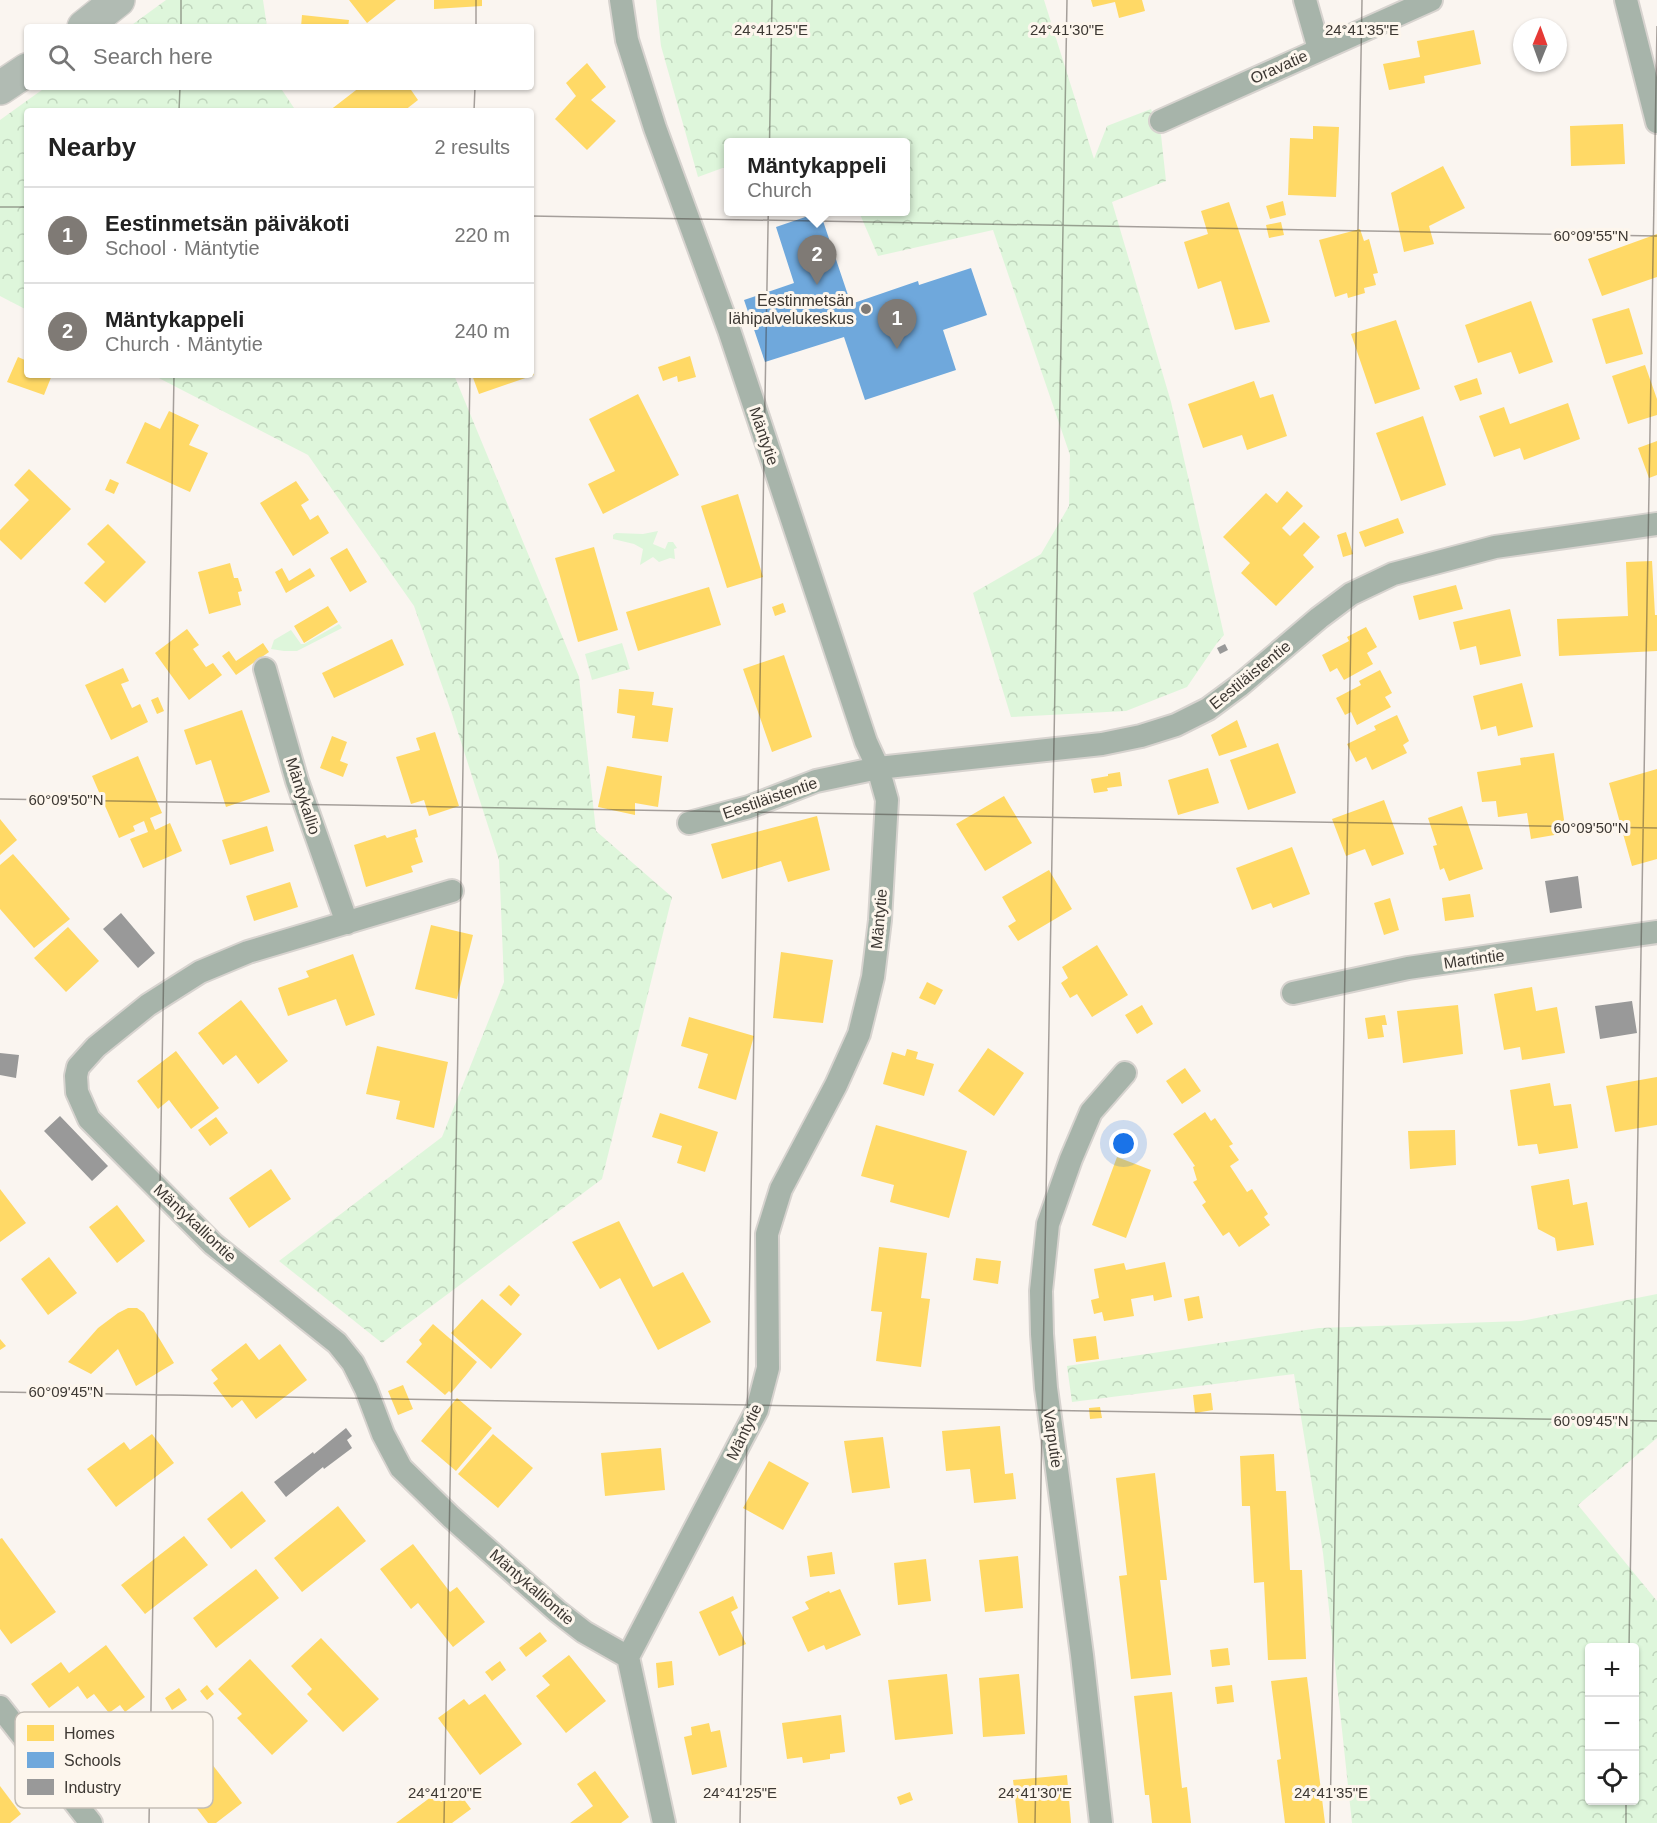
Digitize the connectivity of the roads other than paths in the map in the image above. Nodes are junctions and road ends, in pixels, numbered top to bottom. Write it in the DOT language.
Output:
graph roads {
  1 [pos="118,0"];
  2 [pos="621,0"];
  3 [pos="1305,0"];
  4 [pos="1431,0"];
  5 [pos="1626,0"];
  6 [pos="88,24"];
  7 [pos="1319,49"];
  8 [pos="24,72"];
  9 [pos="0,88"];
  10 [pos="1161,121"];
  11 [pos="1657,122"];
  12 [pos="1657,524"];
  13 [pos="265,669"];
  14 [pos="878,768"];
  15 [pos="689,823"];
  16 [pos="452,891"];
  17 [pos="347,923"];
  18 [pos="1657,932"];
  19 [pos="1293,993"];
  20 [pos="1125,1074"];
  21 [pos="628,1657"];
  22 [pos="0,1707"];
  23 [pos="15,1726"];
  24 [pos="79,1808"];
  25 [pos="91,1823"];
  26 [pos="664,1823"];
  27 [pos="1101,1823"];
  1 -- 6 [label="street"];
  2 -- 14 [label="street, Mäntytie"];
  3 -- 7 [label="street"];
  4 -- 7 [label="street, Oravatie"];
  5 -- 11 [label="street"];
  7 -- 10 [label="street, Oravatie"];
  8 -- 9 [label="street"];
  12 -- 14 [label="street, Eestiläistentie"];
  13 -- 17 [label="street, Mäntykallio"];
  14 -- 15 [label="street, Eestiläistentie"];
  14 -- 21 [label="street, Mäntytie"];
  16 -- 17 [label="street, Mäntykalliontie"];
  17 -- 21 [label="street, Mäntykalliontie"];
  18 -- 19 [label="street, Martintie"];
  20 -- 27 [label="street, Varputie"];
  21 -- 26 [label="street"];
  22 -- 23 [label="street"];
  24 -- 25 [label="street"];
}
